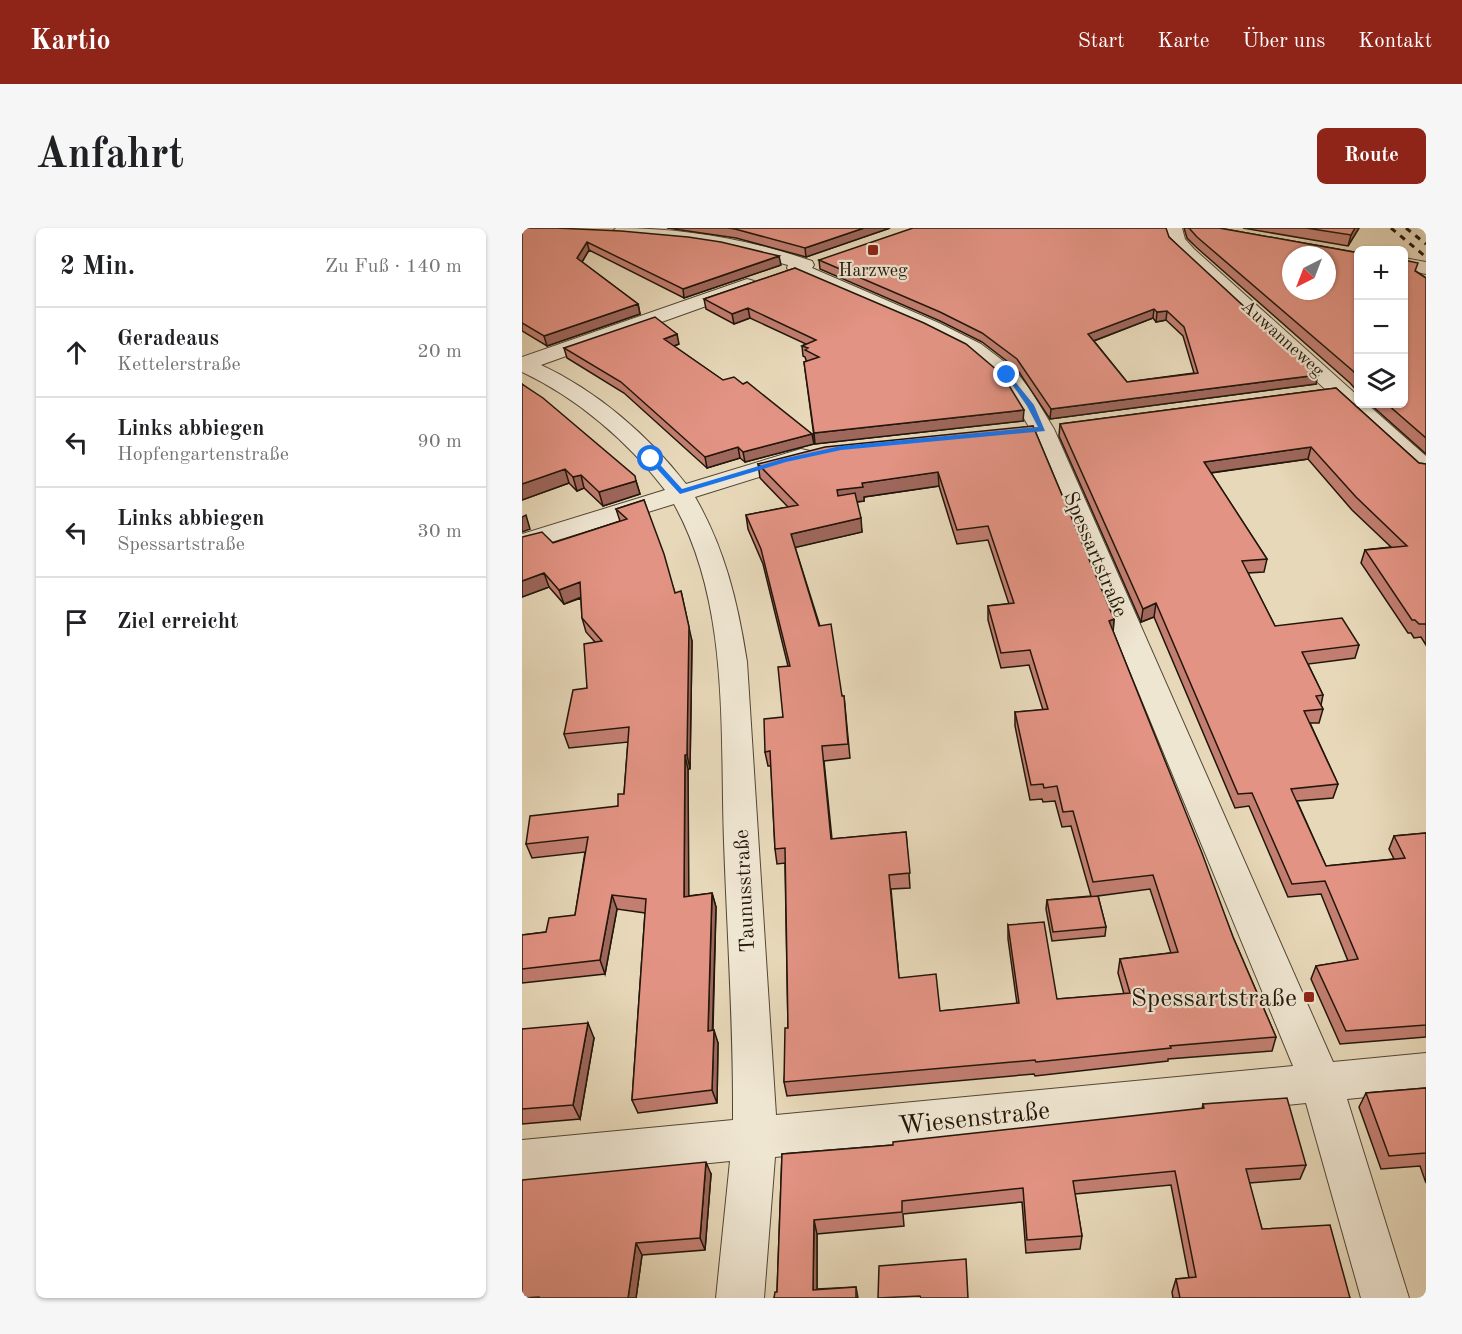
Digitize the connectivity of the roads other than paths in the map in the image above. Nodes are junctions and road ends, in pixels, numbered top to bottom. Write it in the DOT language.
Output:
graph roads {
  1 [pos="1173,228"];
  2 [pos="602,231"];
  3 [pos="826,258"];
  4 [pos="1408,265"];
  5 [pos="1426,268"];
  6 [pos="785,272"];
  7 [pos="522,364"];
  8 [pos="1341,390"];
  9 [pos="1306,395"];
  10 [pos="826,451"];
  11 [pos="1426,469"];
  12 [pos="680,492"];
  13 [pos="522,543"];
  14 [pos="1426,1072"];
  15 [pos="1321,1083"];
  16 [pos="754,1138"];
  17 [pos="522,1161"];
  18 [pos="740,1298"];
  19 [pos="1385,1298"];
  1 -- 8 [label="street, Auwanneweg"];
  2 -- 6 [label="street, Spessartstraße"];
  3 -- 6 [label="street"];
  4 -- 5 [label="street"];
  6 -- 7 [label="street"];
  6 -- 15 [label="street, Spessartstraße"];
  7 -- 12 [label="street, Taunusstraße"];
  8 -- 9 [label="street"];
  8 -- 11 [label="street, Auwanneweg"];
  10 -- 12 [label="street"];
  12 -- 13 [label="street"];
  12 -- 16 [label="street, Taunusstraße"];
  14 -- 15 [label="street, Wiesenstraße"];
  15 -- 16 [label="street, Wiesenstraße"];
  15 -- 19 [label="street, Spessartstraße"];
  16 -- 17 [label="street, Wiesenstraße"];
  16 -- 18 [label="street, Taunusstraße"];
}
